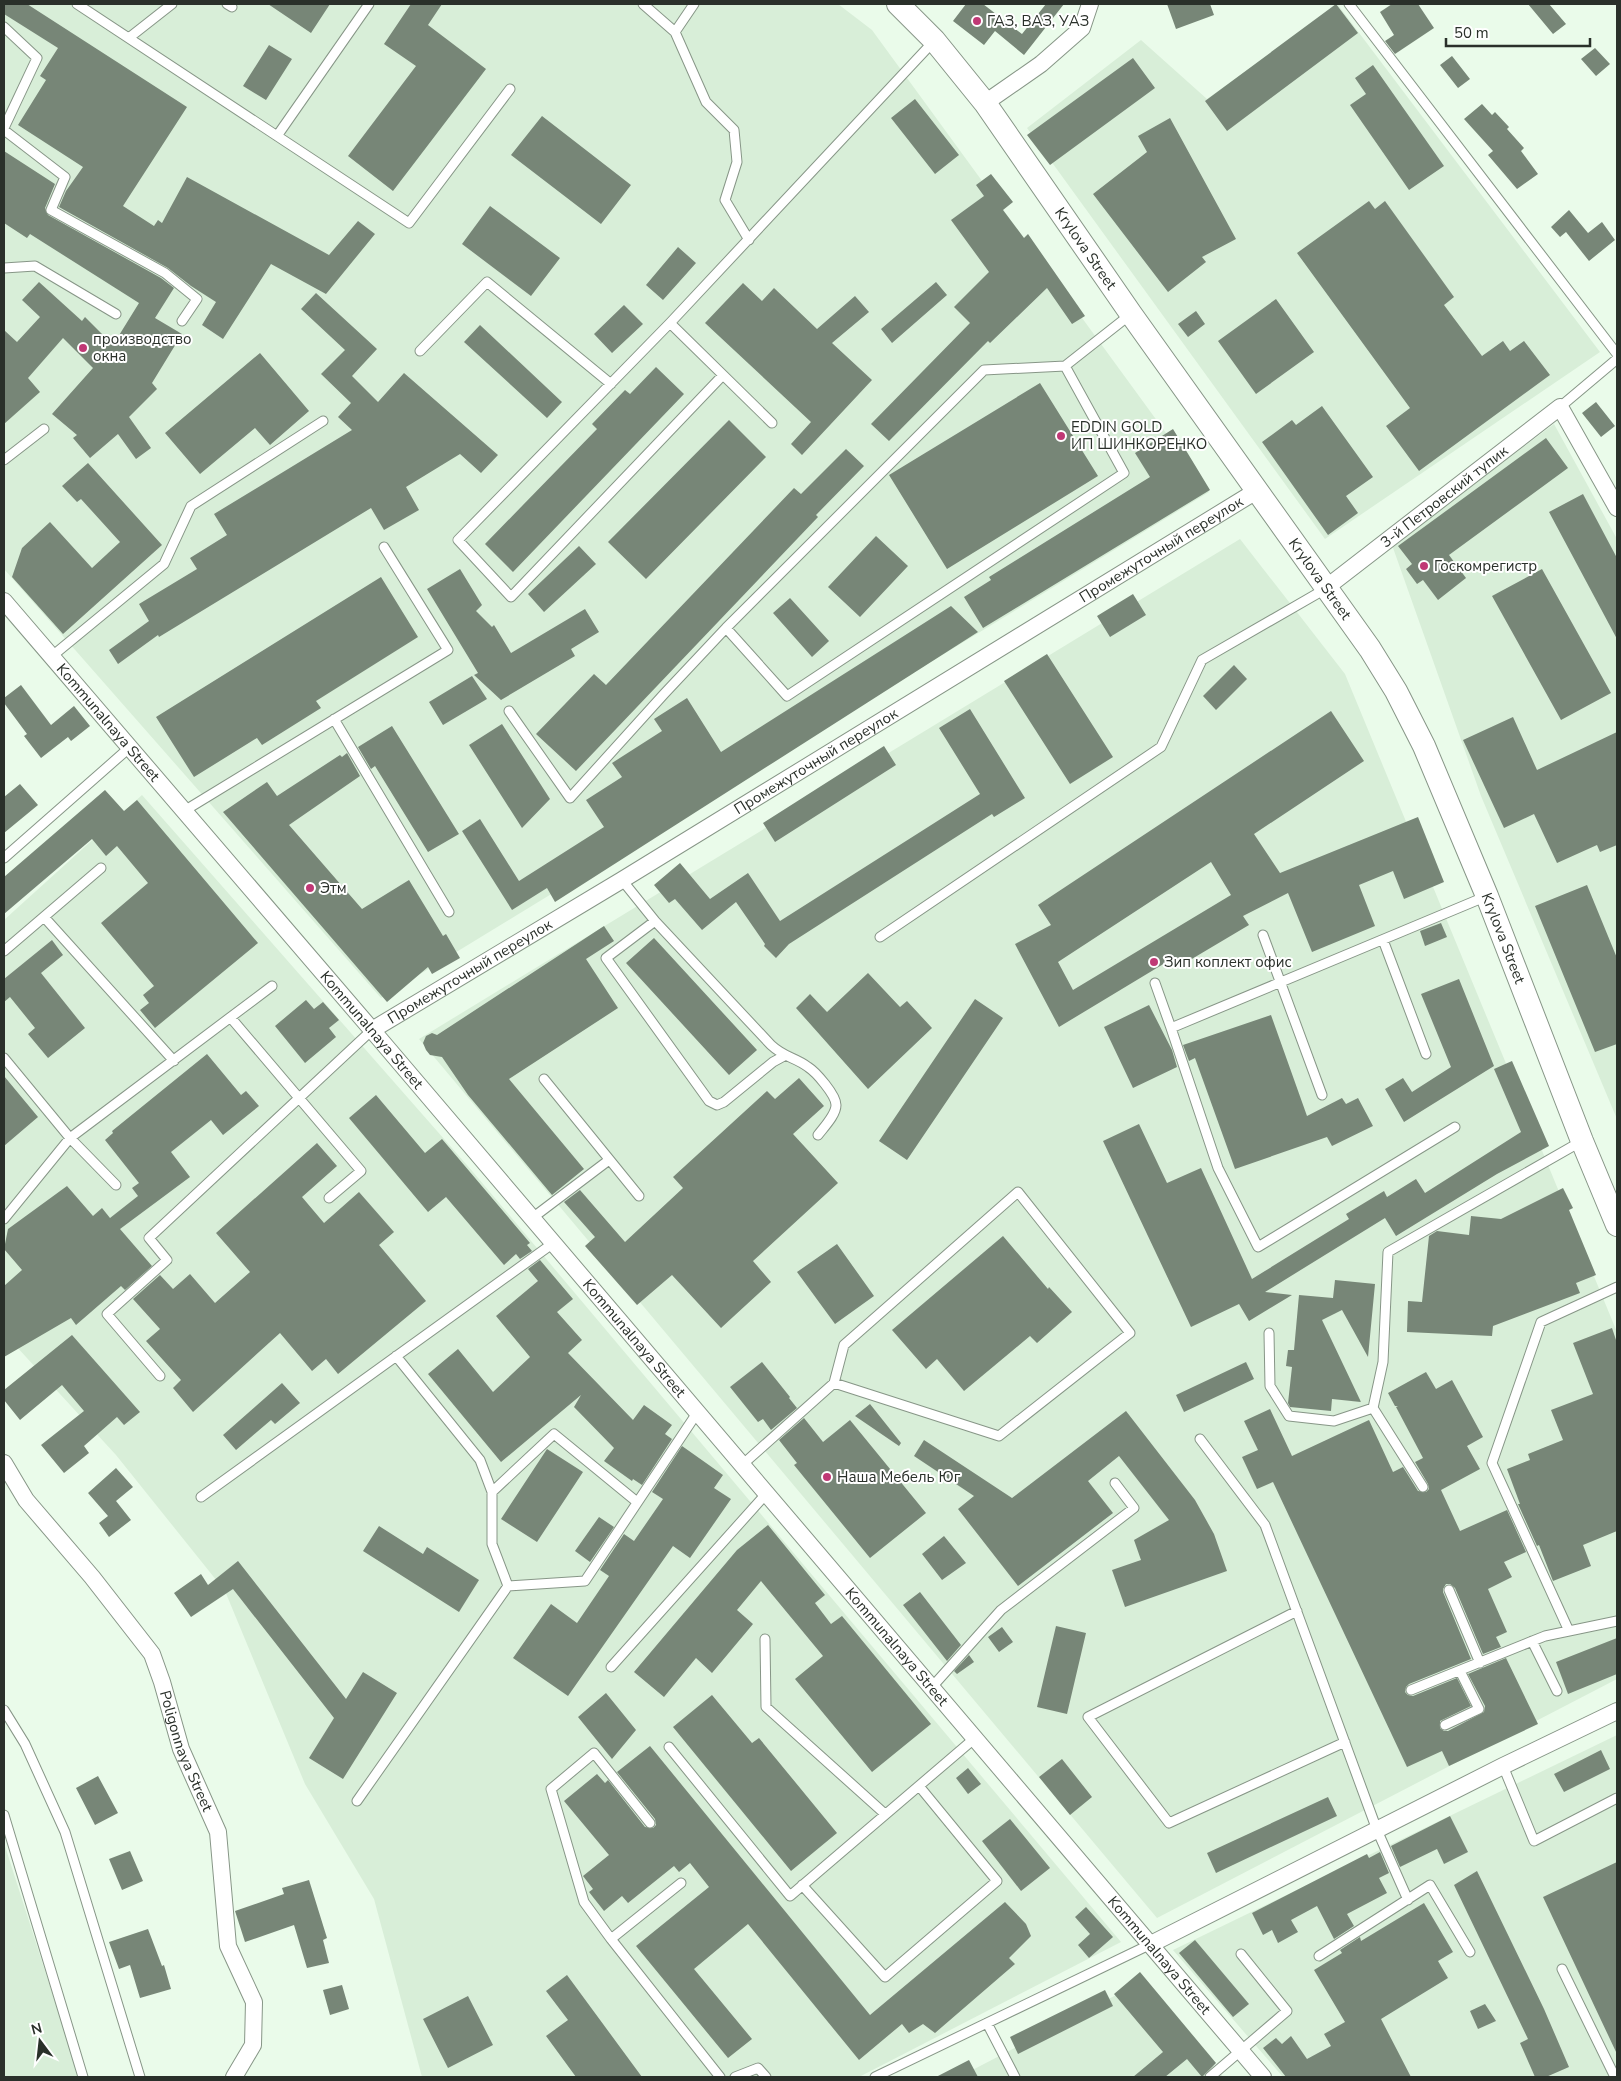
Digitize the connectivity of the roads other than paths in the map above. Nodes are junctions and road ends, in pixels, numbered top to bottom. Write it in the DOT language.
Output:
graph roads {
  1 [pos="77,4"];
  2 [pos="172,4"];
  3 [pos="369,4"];
  4 [pos="643,4"];
  5 [pos="694,4"];
  6 [pos="898,4"];
  7 [pos="1090,4"];
  8 [pos="1349,4"];
  9 [pos="4,27"];
  10 [pos="675,32"];
  11 [pos="130,37"];
  12 [pos="934,40"];
  13 [pos="510,88"];
  14 [pos="985,103"];
  15 [pos="4,129"];
  16 [pos="277,136"];
  17 [pos="749,240"];
  18 [pos="4,268"];
  19 [pos="116,314"];
  20 [pos="1131,314"];
  21 [pos="182,321"];
  22 [pos="670,323"];
  23 [pos="420,351"];
  24 [pos="1617,354"];
  25 [pos="1617,359"];
  26 [pos="1065,366"];
  27 [pos="723,375"];
  28 [pos="611,384"];
  29 [pos="1560,407"];
  30 [pos="323,422"];
  31 [pos="772,423"];
  32 [pos="44,429"];
  33 [pos="4,460"];
  34 [pos="1258,490"];
  35 [pos="1617,508"];
  36 [pos="384,547"];
  37 [pos="1327,587"];
  38 [pos="4,602"];
  39 [pos="726,628"];
  40 [pos="51,657"];
  41 [pos="509,711"];
  42 [pos="334,719"];
  43 [pos="130,748"];
  44 [pos="184,811"];
  45 [pos="4,858"];
  46 [pos="101,868"];
  47 [pos="622,880"];
  48 [pos="1487,896"];
  49 [pos="449,912"];
  50 [pos="44,917"];
  51 [pos="655,921"];
  52 [pos="1263,935"];
  53 [pos="880,937"];
  54 [pos="1383,940"];
  55 [pos="4,951"];
  56 [pos="1281,982"];
  57 [pos="1156,983"];
  58 [pos="272,986"];
  59 [pos="231,1018"];
  60 [pos="1171,1028"];
  61 [pos="372,1030"];
  62 [pos="1426,1054"];
  63 [pos="784,1056"];
  64 [pos="4,1058"];
  65 [pos="174,1061"];
  66 [pos="544,1079"];
  67 [pos="1322,1095"];
  68 [pos="297,1098"];
  69 [pos="1455,1127"];
  70 [pos="818,1135"];
  71 [pos="70,1138"];
  72 [pos="1582,1141"];
  73 [pos="609,1160"];
  74 [pos="116,1185"];
  75 [pos="639,1196"];
  76 [pos="329,1198"];
  77 [pos="531,1218"];
  78 [pos="4,1219"];
  79 [pos="1617,1225"];
  80 [pos="552,1244"];
  81 [pos="1617,1288"];
  82 [pos="1269,1333"];
  83 [pos="396,1356"];
  84 [pos="160,1376"];
  85 [pos="834,1383"];
  86 [pos="1374,1408"];
  87 [pos="697,1412"];
  88 [pos="1200,1439"];
  89 [pos="4,1463"];
  90 [pos="742,1466"];
  91 [pos="1115,1483"];
  92 [pos="1423,1487"];
  93 [pos="492,1492"];
  94 [pos="766,1494"];
  95 [pos="201,1497"];
  96 [pos="637,1502"];
  97 [pos="508,1586"];
  98 [pos="1450,1590"];
  99 [pos="1297,1611"];
  100 [pos="1617,1621"];
  101 [pos="1569,1631"];
  102 [pos="765,1640"];
  103 [pos="1532,1641"];
  104 [pos="1480,1663"];
  105 [pos="611,1667"];
  106 [pos="1460,1670"];
  107 [pos="932,1687"];
  108 [pos="1411,1690"];
  109 [pos="1557,1691"];
  110 [pos="4,1710"];
  111 [pos="1617,1711"];
  112 [pos="1445,1724"];
  113 [pos="975,1738"];
  114 [pos="1345,1742"];
  115 [pos="669,1746"];
  116 [pos="1503,1766"];
  117 [pos="919,1786"];
  118 [pos="1617,1798"];
  119 [pos="357,1800"];
  120 [pos="4,1814"];
  121 [pos="885,1814"];
  122 [pos="650,1823"];
  123 [pos="1377,1830"];
  124 [pos="681,1883"];
  125 [pos="802,1885"];
  126 [pos="1408,1900"];
  127 [pos="611,1939"];
  128 [pos="1151,1944"];
  129 [pos="1470,1952"];
  130 [pos="1241,1954"];
  131 [pos="1320,1956"];
  132 [pos="1562,1969"];
  133 [pos="987,2022"];
  134 [pos="1241,2051"];
  135 [pos="83,2077"];
  136 [pos="140,2077"];
  137 [pos="234,2077"];
  138 [pos="720,2077"];
  139 [pos="735,2077"];
  140 [pos="766,2077"];
  141 [pos="874,2077"];
  142 [pos="1014,2077"];
  143 [pos="1210,2077"];
  144 [pos="1263,2077"];
  145 [pos="1615,2077"];
  1 -- 11 [label="lane"];
  2 -- 11 [label="lane"];
  3 -- 16 [label="lane"];
  4 -- 10 [label="lane"];
  5 -- 10 [label="lane"];
  6 -- 12 [label="main road, Krylova Street"];
  7 -- 14 [label="street"];
  8 -- 24 [label="lane"];
  9 -- 15 [label="lane"];
  10 -- 17 [label="lane"];
  11 -- 16 [label="lane"];
  12 -- 14 [label="main road, Krylova Street"];
  12 -- 17 [label="lane"];
  13 -- 16 [label="lane"];
  14 -- 20 [label="main road, Krylova Street"];
  15 -- 21 [label="lane"];
  17 -- 22 [label="lane"];
  18 -- 19 [label="lane"];
  20 -- 26 [label="lane"];
  20 -- 34 [label="main road, Krylova Street"];
  22 -- 27 [label="lane"];
  22 -- 28 [label="lane"];
  23 -- 28 [label="lane"];
  25 -- 29 [label="lane"];
  26 -- 39 [label="lane"];
  26 -- 39 [label="lane"];
  27 -- 28 [label="lane"];
  27 -- 31 [label="lane"];
  29 -- 35 [label="street"];
  29 -- 37 [label="street, 3-й Петровский тупик"];
  30 -- 40 [label="lane"];
  32 -- 33 [label="lane"];
  34 -- 37 [label="main road, Krylova Street"];
  34 -- 47 [label="street, Промежуточный переулок"];
  36 -- 42 [label="lane"];
  37 -- 48 [label="main road, Krylova Street"];
  37 -- 53 [label="lane"];
  38 -- 40 [label="street, Kommunalnaya Street"];
  39 -- 41 [label="lane"];
  40 -- 43 [label="street, Kommunalnaya Street"];
  42 -- 44 [label="lane"];
  42 -- 49 [label="lane"];
  43 -- 44 [label="street, Kommunalnaya Street"];
  43 -- 45 [label="lane"];
  44 -- 61 [label="street, Kommunalnaya Street"];
  46 -- 50 [label="lane"];
  47 -- 51 [label="lane"];
  47 -- 61 [label="street, Промежуточный переулок"];
  48 -- 54 [label="lane"];
  48 -- 72 [label="main road, Krylova Street"];
  50 -- 55 [label="lane"];
  50 -- 65 [label="lane"];
  51 -- 63 [label="lane"];
  51 -- 63 [label="lane"];
  52 -- 56 [label="lane"];
  54 -- 56 [label="lane"];
  54 -- 62 [label="lane"];
  56 -- 60 [label="lane"];
  56 -- 67 [label="lane"];
  57 -- 60 [label="lane"];
  58 -- 59 [label="lane"];
  59 -- 65 [label="lane"];
  59 -- 68 [label="lane"];
  60 -- 69 [label="lane"];
  61 -- 68 [label="lane"];
  61 -- 77 [label="street, Kommunalnaya Street"];
  63 -- 70 [label="lane"];
  64 -- 71 [label="lane"];
  65 -- 71 [label="lane"];
  66 -- 73 [label="lane"];
  68 -- 76 [label="lane"];
  68 -- 84 [label="lane"];
  71 -- 74 [label="lane"];
  71 -- 78 [label="lane"];
  72 -- 79 [label="main road, Krylova Street"];
  72 -- 86 [label="lane"];
  73 -- 75 [label="lane"];
  73 -- 77 [label="lane"];
  77 -- 80 [label="street, Kommunalnaya Street"];
  80 -- 83 [label="lane"];
  80 -- 87 [label="street, Kommunalnaya Street"];
  81 -- 101 [label="lane"];
  82 -- 86 [label="lane"];
  83 -- 93 [label="lane"];
  83 -- 95 [label="lane"];
  85 -- 85 [label="lane"];
  85 -- 90 [label="lane"];
  86 -- 92 [label="lane"];
  87 -- 90 [label="street, Kommunalnaya Street"];
  87 -- 96 [label="lane"];
  88 -- 99 [label="lane"];
  89 -- 137 [label="street, Poligonnaya Street"];
  90 -- 94 [label="street, Kommunalnaya Street"];
  91 -- 107 [label="lane"];
  93 -- 96 [label="lane"];
  93 -- 97 [label="lane"];
  94 -- 105 [label="lane"];
  94 -- 107 [label="street, Kommunalnaya Street"];
  96 -- 97 [label="lane"];
  97 -- 119 [label="lane"];
  98 -- 104 [label="lane"];
  99 -- 114 [label="lane"];
  99 -- 114 [label="lane"];
  100 -- 101 [label="lane"];
  101 -- 103 [label="lane"];
  102 -- 121 [label="lane"];
  103 -- 104 [label="lane"];
  103 -- 109 [label="lane"];
  104 -- 106 [label="lane"];
  106 -- 108 [label="lane"];
  106 -- 112 [label="lane"];
  107 -- 113 [label="street, Kommunalnaya Street"];
  110 -- 136 [label="lane"];
  111 -- 116 [label="street"];
  113 -- 117 [label="lane"];
  113 -- 128 [label="street, Kommunalnaya Street"];
  114 -- 123 [label="lane"];
  115 -- 125 [label="lane"];
  116 -- 118 [label="lane"];
  116 -- 123 [label="street"];
  117 -- 121 [label="lane"];
  117 -- 125 [label="lane"];
  120 -- 135 [label="lane"];
  121 -- 125 [label="lane"];
  122 -- 127 [label="lane"];
  123 -- 126 [label="lane"];
  123 -- 128 [label="street"];
  124 -- 127 [label="lane"];
  126 -- 129 [label="lane"];
  126 -- 131 [label="lane"];
  127 -- 138 [label="lane"];
  128 -- 133 [label="lane"];
  128 -- 134 [label="street, Kommunalnaya Street"];
  130 -- 134 [label="lane"];
  132 -- 145 [label="lane"];
  133 -- 141 [label="lane"];
  133 -- 142 [label="lane"];
  134 -- 143 [label="lane"];
  134 -- 144 [label="street, Kommunalnaya Street"];
  139 -- 140 [label="lane"];
}
